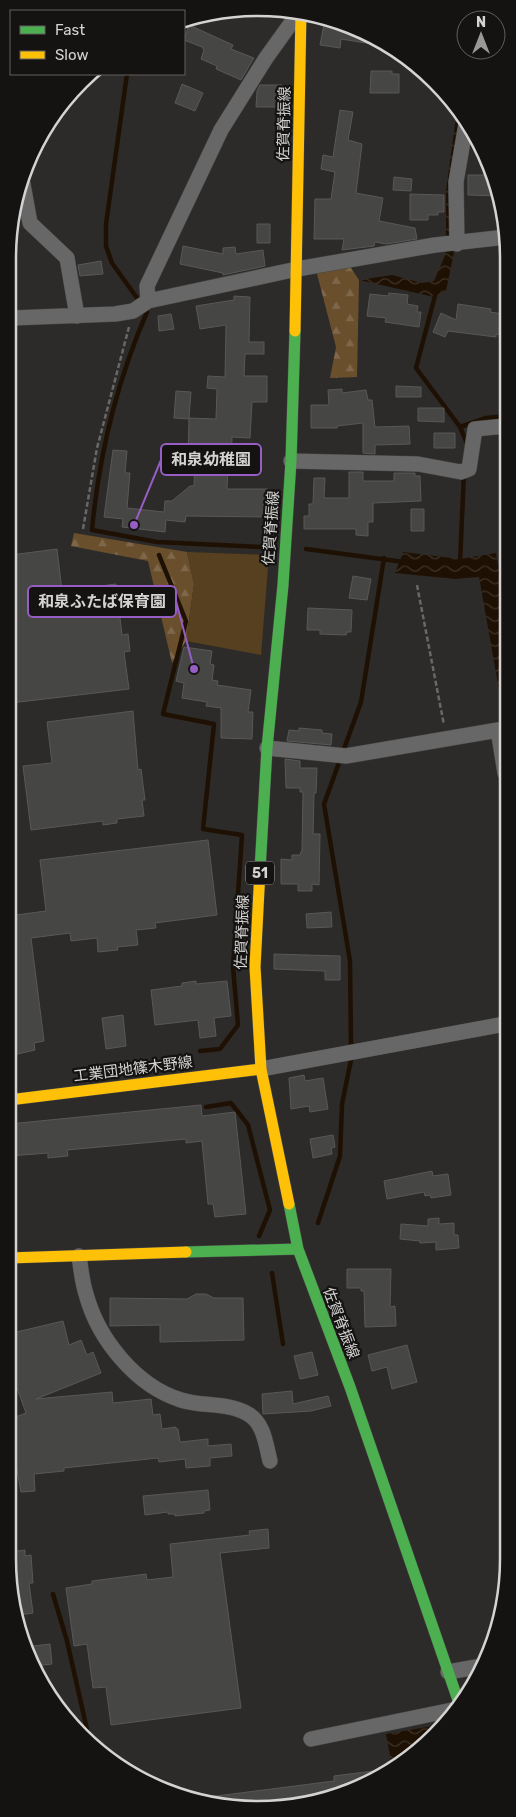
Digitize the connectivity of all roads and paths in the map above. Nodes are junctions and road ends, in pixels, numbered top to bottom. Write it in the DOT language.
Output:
graph roads {
  1 [pos="295,19"];
  2 [pos="300,20"];
  3 [pos="464,133"];
  4 [pos="25,193"];
  5 [pos="499,238"];
  6 [pos="457,244"];
  7 [pos="297,269"];
  8 [pos="148,301"];
  9 [pos="133,311"];
  10 [pos="78,316"];
  11 [pos="16,318"];
  12 [pos="500,427"];
  13 [pos="291,461"];
  14 [pos="83,529"];
  15 [pos="417,585"];
  16 [pos="447,738"];
  17 [pos="500,742"];
  18 [pos="266,748"];
  19 [pos="500,1025"];
  20 [pos="261,1068"];
  21 [pos="16,1099"];
  22 [pos="298,1249"];
  23 [pos="79,1256"];
  24 [pos="16,1258"];
  25 [pos="270,1461"];
  26 [pos="474,1667"];
  27 [pos="448,1672"];
  28 [pos="457,1696"];
  29 [pos="446,1711"];
  30 [pos="311,1739"];
  1 -- 8 [label="street"];
  2 -- 7 [label="main road, 佐賀脊振線 / 51"];
  3 -- 6 [label="street"];
  4 -- 10 [label="street"];
  5 -- 6 [label="street"];
  6 -- 7 [label="street"];
  7 -- 8 [label="street"];
  7 -- 13 [label="main road, 佐賀脊振線 / 51"];
  8 -- 9 [label="street"];
  9 -- 10 [label="street"];
  9 -- 14 [label="path"];
  10 -- 11 [label="street"];
  12 -- 13 [label="street"];
  13 -- 18 [label="main road, 佐賀脊振線 / 51"];
  15 -- 16 [label="path"];
  16 -- 17 [label="street"];
  16 -- 18 [label="street"];
  18 -- 20 [label="main road, 佐賀脊振線 / 51"];
  19 -- 20 [label="street"];
  20 -- 21 [label="main road, 工業団地篠木野線"];
  20 -- 22 [label="main road, 佐賀脊振線 / 51"];
  22 -- 23 [label="main road"];
  22 -- 27 [label="main road, 佐賀脊振線 / 51"];
  23 -- 24 [label="main road"];
  23 -- 25 [label="street"];
  26 -- 27 [label="street"];
  27 -- 28 [label="main road, 佐賀脊振線 / 51"];
  29 -- 30 [label="street"];
}
